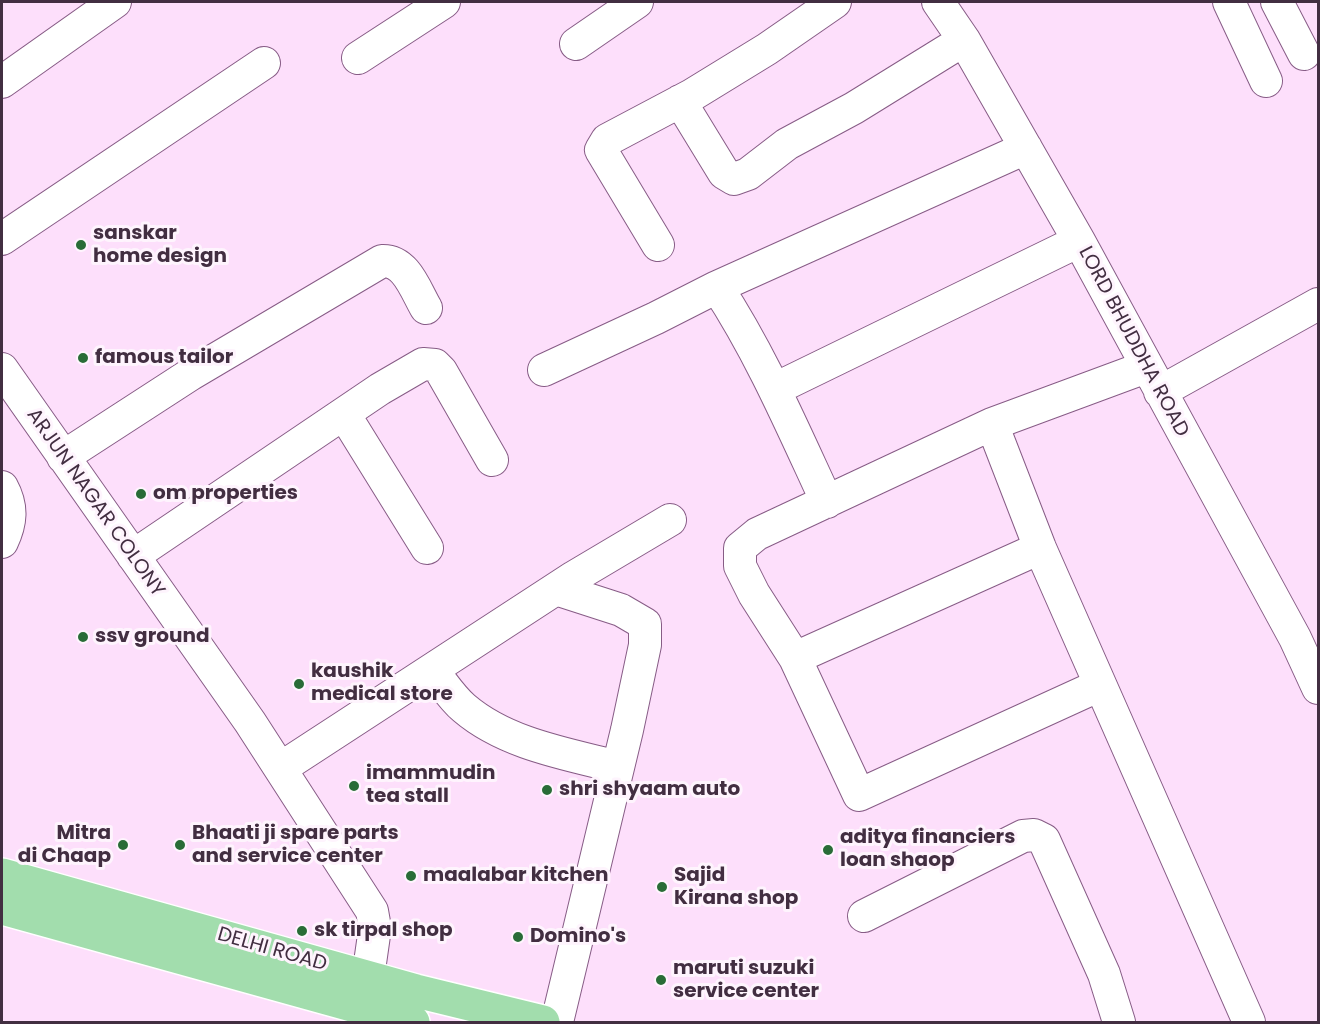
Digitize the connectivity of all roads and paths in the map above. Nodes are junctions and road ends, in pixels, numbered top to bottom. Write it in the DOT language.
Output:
graph roads {
  1 [pos="115,2"];
  2 [pos="444,2"];
  3 [pos="637,2"];
  4 [pos="835,2"];
  5 [pos="938,2"];
  6 [pos="1229,2"];
  7 [pos="1277,2"];
  8 [pos="963,40"];
  9 [pos="576,44"];
  10 [pos="1304,54"];
  11 [pos="358,58"];
  12 [pos="264,63"];
  13 [pos="1266,81"];
  14 [pos="2,82"];
  15 [pos="680,101"];
  16 [pos="1026,148"];
  17 [pos="2,239"];
  18 [pos="1079,242"];
  19 [pos="658,245"];
  20 [pos="717,286"];
  21 [pos="1318,304"];
  22 [pos="426,308"];
  23 [pos="2,369"];
  24 [pos="544,370"];
  25 [pos="1153,380"];
  26 [pos="775,389"];
  27 [pos="344,414"];
  28 [pos="992,424"];
  29 [pos="63,456"];
  30 [pos="492,460"];
  31 [pos="2,487"];
  32 [pos="827,502"];
  33 [pos="670,520"];
  34 [pos="2,542"];
  35 [pos="427,548"];
  36 [pos="1040,548"];
  37 [pos="133,556"];
  38 [pos="556,589"];
  39 [pos="795,658"];
  40 [pos="432,670"];
  41 [pos="1100,685"];
  42 [pos="1318,688"];
  43 [pos="618,767"];
  44 [pos="281,768"];
  45 [pos="2,875"];
  46 [pos="2,908"];
  47 [pos="864,916"];
  48 [pos="368,977"];
  49 [pos="413,1023"];
  50 [pos="543,1023"];
  51 [pos="557,1023"];
  52 [pos="1119,1023"];
  53 [pos="1249,1023"];
  1 -- 14 [label="street"];
  2 -- 11 [label="street"];
  3 -- 9 [label="street"];
  4 -- 15 [label="street"];
  5 -- 8 [label="street, LORD BHUDDHA ROAD"];
  6 -- 13 [label="street"];
  7 -- 10 [label="street"];
  8 -- 15 [label="street"];
  8 -- 16 [label="street, LORD BHUDDHA ROAD"];
  12 -- 17 [label="street"];
  15 -- 19 [label="street"];
  16 -- 18 [label="street, LORD BHUDDHA ROAD"];
  16 -- 20 [label="street"];
  18 -- 25 [label="street, LORD BHUDDHA ROAD"];
  18 -- 26 [label="street"];
  20 -- 24 [label="street"];
  20 -- 26 [label="street"];
  21 -- 25 [label="street"];
  22 -- 29 [label="street"];
  23 -- 29 [label="street, ARJUN NAGAR COLONY"];
  25 -- 28 [label="street"];
  25 -- 42 [label="street, LORD BHUDDHA ROAD"];
  26 -- 32 [label="street"];
  27 -- 30 [label="street"];
  27 -- 35 [label="street"];
  27 -- 37 [label="street"];
  28 -- 32 [label="street"];
  28 -- 36 [label="street"];
  29 -- 37 [label="street, ARJUN NAGAR COLONY"];
  31 -- 34 [label="street"];
  32 -- 39 [label="street"];
  33 -- 38 [label="street"];
  36 -- 39 [label="street"];
  36 -- 41 [label="street"];
  37 -- 44 [label="street, ARJUN NAGAR COLONY"];
  38 -- 40 [label="street"];
  38 -- 43 [label="street"];
  39 -- 41 [label="street"];
  40 -- 43 [label="street"];
  40 -- 44 [label="street"];
  41 -- 53 [label="street"];
  43 -- 51 [label="street"];
  44 -- 48 [label="street, ARJUN NAGAR COLONY"];
  45 -- 48 [label="main road, DELHI ROAD"];
  46 -- 49 [label="main road, DELHI ROAD"];
  47 -- 52 [label="street"];
  48 -- 50 [label="main road, DELHI ROAD"];
}
